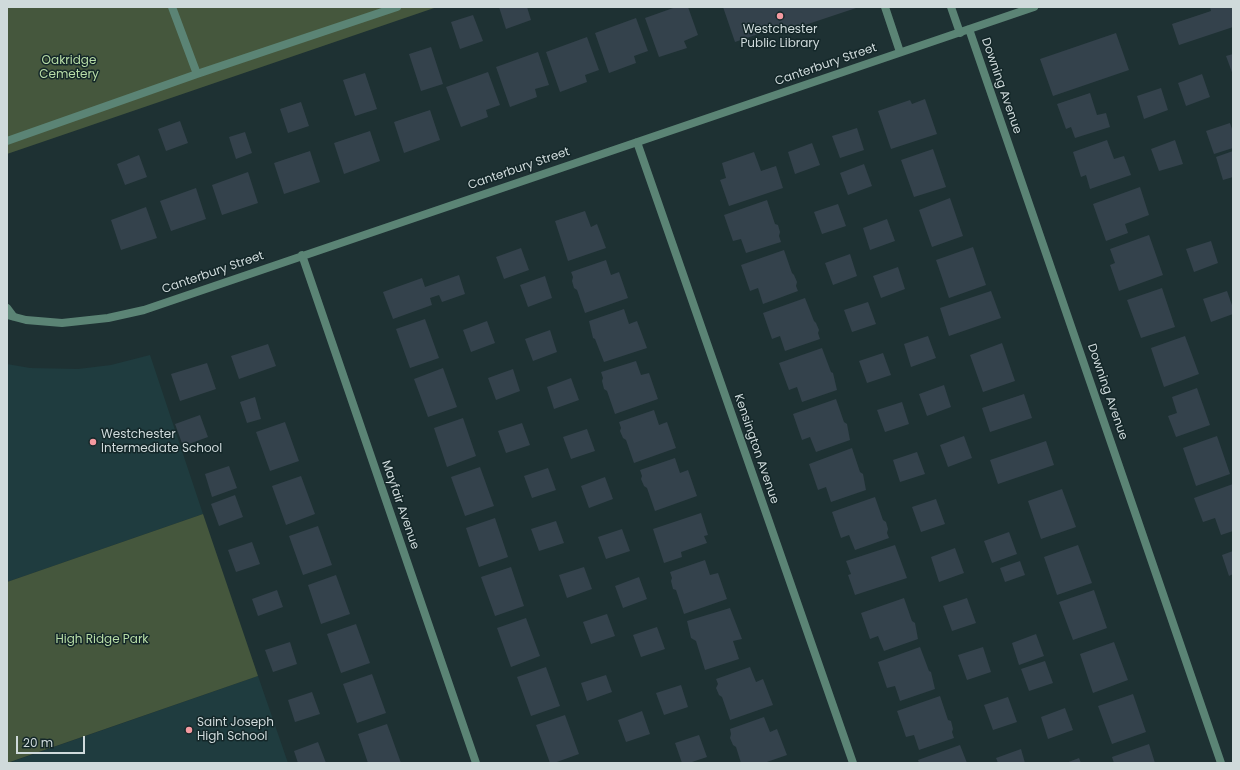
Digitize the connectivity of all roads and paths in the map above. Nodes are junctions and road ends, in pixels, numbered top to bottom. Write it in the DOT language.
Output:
graph roads {
  1 [pos="172,7"];
  2 [pos="397,7"];
  3 [pos="885,7"];
  4 [pos="951,7"];
  5 [pos="1034,7"];
  6 [pos="969,30"];
  7 [pos="960,33"];
  8 [pos="900,52"];
  9 [pos="198,74"];
  10 [pos="7,141"];
  11 [pos="637,142"];
  12 [pos="302,256"];
  13 [pos="7,308"];
  14 [pos="10,316"];
  15 [pos="476,763"];
  16 [pos="852,763"];
  17 [pos="1221,763"];
  1 -- 9 [label="street"];
  2 -- 9 [label="street"];
  3 -- 8 [label="street"];
  4 -- 7 [label="street"];
  5 -- 6 [label="street, Canterbury Street"];
  6 -- 7 [label="street, Canterbury Street"];
  6 -- 17 [label="street, Downing Avenue"];
  7 -- 8 [label="street, Canterbury Street"];
  8 -- 11 [label="street, Canterbury Street"];
  9 -- 10 [label="street"];
  11 -- 12 [label="street, Canterbury Street"];
  11 -- 16 [label="street, Kensington Avenue"];
  12 -- 14 [label="street, Canterbury Street"];
  12 -- 15 [label="street, Mayfair Avenue"];
  13 -- 14 [label="street"];
}
